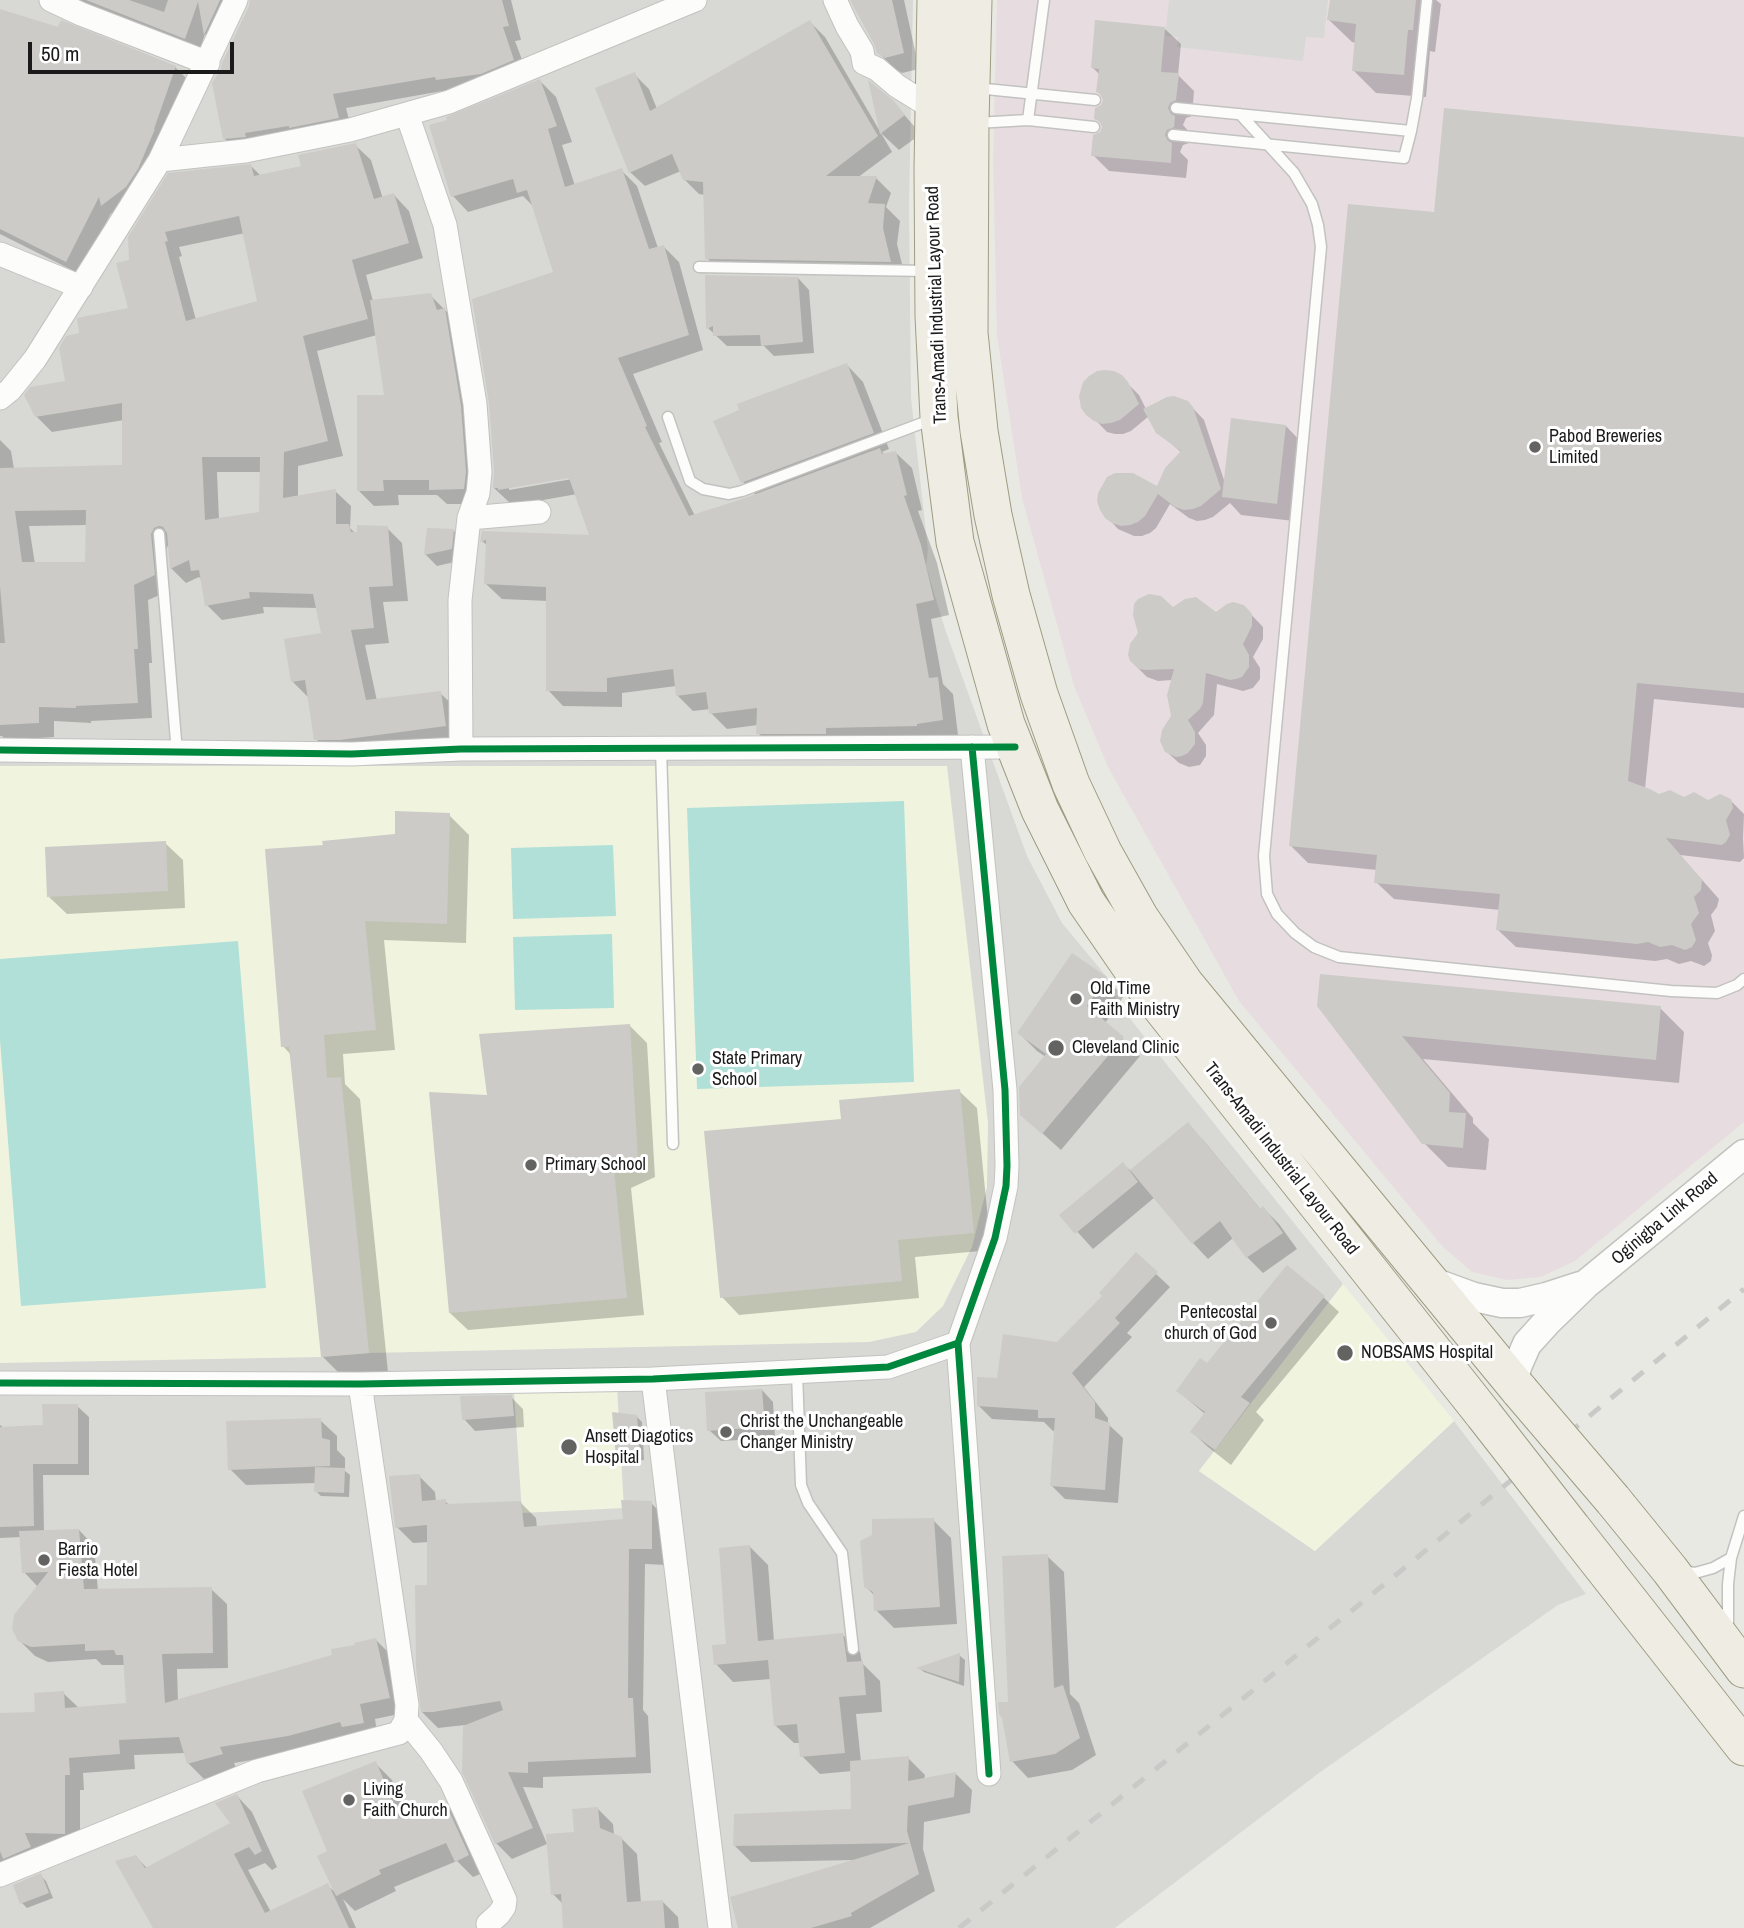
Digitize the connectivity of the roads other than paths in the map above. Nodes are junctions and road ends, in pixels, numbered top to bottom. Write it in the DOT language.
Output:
graph roads {
  1 [pos="51,0"];
  2 [pos="236,0"];
  3 [pos="695,0"];
  4 [pos="835,0"];
  5 [pos="936,0"];
  6 [pos="973,0"];
  7 [pos="1044,0"];
  8 [pos="1427,0"];
  9 [pos="208,62"];
  10 [pos="1031,94"];
  11 [pos="1096,100"];
  12 [pos="970,105"];
  13 [pos="1176,108"];
  14 [pos="934,109"];
  15 [pos="407,114"];
  16 [pos="1240,114"];
  17 [pos="1028,120"];
  18 [pos="1094,127"];
  19 [pos="1411,131"];
  20 [pos="1173,135"];
  21 [pos="1269,144"];
  22 [pos="160,160"];
  23 [pos="0,254"];
  24 [pos="699,267"];
  25 [pos="934,271"];
  26 [pos="81,287"];
  27 [pos="0,398"];
  28 [pos="668,417"];
  29 [pos="939,417"];
  30 [pos="539,512"];
  31 [pos="469,518"];
  32 [pos="159,534"];
  33 [pos="972,747"];
  34 [pos="1015,747"];
  35 [pos="661,748"];
  36 [pos="461,749"];
  37 [pos="0,750"];
  38 [pos="177,752"];
  39 [pos="1744,979"];
  40 [pos="673,1144"];
  41 [pos="1744,1154"];
  42 [pos="1429,1280"];
  43 [pos="1586,1284"];
  44 [pos="958,1343"];
  45 [pos="797,1372"];
  46 [pos="653,1379"];
  47 [pos="0,1383"];
  48 [pos="360,1384"];
  49 [pos="1517,1387"];
  50 [pos="1744,1516"];
  51 [pos="1731,1558"];
  52 [pos="1670,1570"];
  53 [pos="853,1649"];
  54 [pos="1737,1658"];
  55 [pos="407,1720"];
  56 [pos="1744,1747"];
  57 [pos="989,1774"];
  58 [pos="0,1875"];
  59 [pos="488,1924"];
  60 [pos="720,1928"];
  1 -- 9 [label="street"];
  2 -- 9 [label="street"];
  3 -- 15 [label="street"];
  4 -- 14 [label="street"];
  5 -- 14 [label="main road, Trans-Amadi Industrial Layour Road"];
  6 -- 12 [label="main road, Trans-Amadi Industrial Layour Road"];
  7 -- 10 [label="lane"];
  8 -- 19 [label="lane"];
  9 -- 22 [label="street"];
  10 -- 11 [label="lane"];
  10 -- 12 [label="lane"];
  10 -- 17 [label="lane"];
  12 -- 17 [label="lane"];
  12 -- 42 [label="main road, Trans-Amadi Industrial Layour Road"];
  13 -- 16 [label="lane"];
  14 -- 25 [label="main road, Trans-Amadi Industrial Layour Road"];
  15 -- 22 [label="street"];
  15 -- 31 [label="street"];
  16 -- 19 [label="lane"];
  16 -- 21 [label="lane"];
  17 -- 18 [label="lane"];
  19 -- 21 [label="lane"];
  20 -- 21 [label="lane"];
  21 -- 39 [label="lane"];
  22 -- 26 [label="street"];
  23 -- 26 [label="street"];
  24 -- 25 [label="lane"];
  25 -- 29 [label="main road, Trans-Amadi Industrial Layour Road"];
  26 -- 27 [label="street"];
  28 -- 29 [label="lane"];
  29 -- 34 [label="main road, Trans-Amadi Industrial Layour Road"];
  30 -- 31 [label="street"];
  31 -- 36 [label="street"];
  32 -- 38 [label="lane"];
  33 -- 34 [label="street"];
  33 -- 35 [label="street"];
  33 -- 44 [label="street"];
  34 -- 56 [label="main road, Trans-Amadi Industrial Layour Road, bridge"];
  35 -- 36 [label="street"];
  35 -- 40 [label="lane"];
  36 -- 38 [label="street"];
  37 -- 38 [label="street"];
  41 -- 43 [label="street, Oginigba Link Road"];
  42 -- 43 [label="street"];
  42 -- 49 [label="main road, Trans-Amadi Industrial Layour Road"];
  43 -- 49 [label="street, Oginigba Link Road"];
  44 -- 45 [label="street"];
  44 -- 57 [label="street"];
  45 -- 46 [label="street"];
  45 -- 53 [label="lane"];
  46 -- 48 [label="street"];
  46 -- 60 [label="street"];
  47 -- 48 [label="street"];
  48 -- 55 [label="street"];
  49 -- 52 [label="main road, Trans-Amadi Industrial Layour Road, bridge"];
  50 -- 51 [label="lane"];
  51 -- 52 [label="lane"];
  51 -- 54 [label="lane"];
  52 -- 54 [label="main road, Trans-Amadi Industrial Layour Road"];
  55 -- 58 [label="street"];
  55 -- 59 [label="street"];
}
